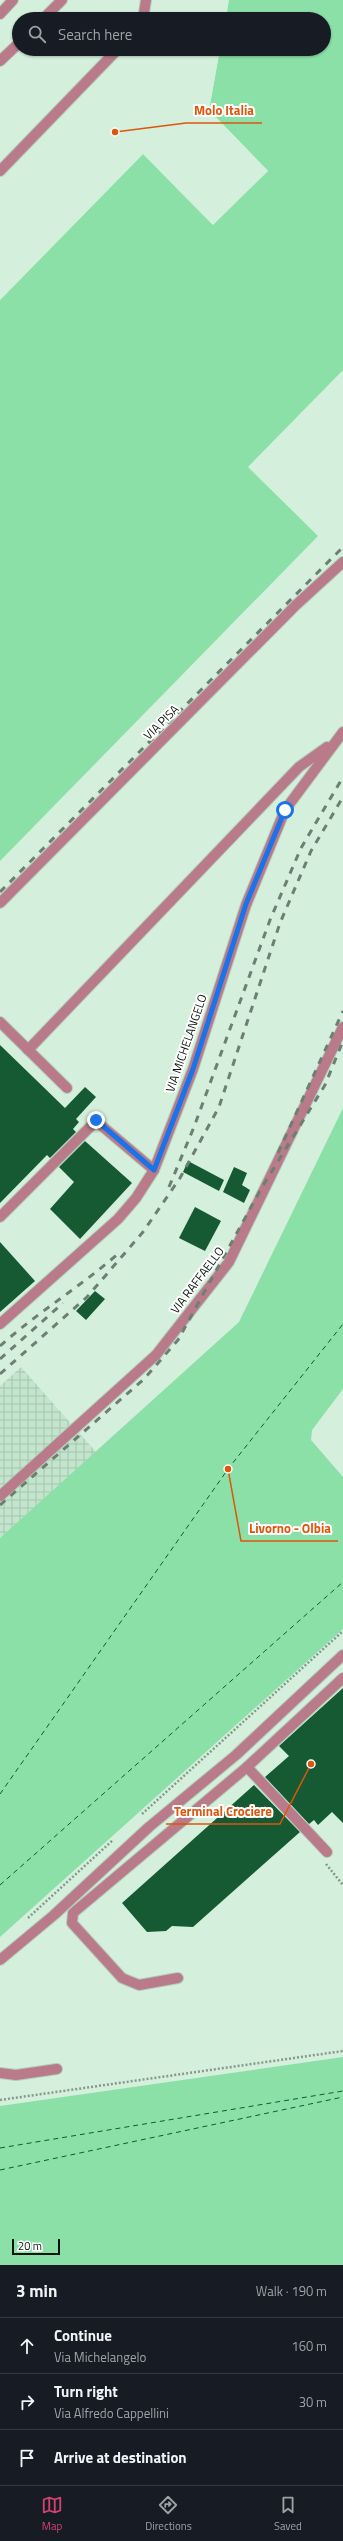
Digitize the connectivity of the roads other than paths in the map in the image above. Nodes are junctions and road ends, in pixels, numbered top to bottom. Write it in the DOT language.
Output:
graph roads {
  1 [pos="13,0"];
  2 [pos="62,0"];
  3 [pos="146,0"];
  4 [pos="50,12"];
  5 [pos="144,12"];
  6 [pos="0,14"];
  7 [pos="12,49"];
  8 [pos="111,56"];
  9 [pos="0,61"];
  10 [pos="0,171"];
  11 [pos="343,562"];
  12 [pos="343,732"];
  13 [pos="334,743"];
  14 [pos="0,903"];
  15 [pos="0,1022"];
  16 [pos="343,1027"];
  17 [pos="28,1050"];
  18 [pos="67,1088"];
  19 [pos="154,1170"];
  20 [pos="0,1217"];
  21 [pos="0,1324"];
  22 [pos="0,1496"];
  23 [pos="343,1655"];
  24 [pos="343,1678"];
  25 [pos="247,1767"];
  26 [pos="327,1852"];
  27 [pos="0,1960"];
  28 [pos="178,1978"];
  29 [pos="57,2068"];
  30 [pos="0,2074"];
  1 -- 6 [label="lane"];
  2 -- 4 [label="lane"];
  3 -- 5 [label="lane"];
  7 -- 9 [label="lane"];
  8 -- 10 [label="lane"];
  11 -- 14 [label="lane, VIA PISA"];
  12 -- 13 [label="lane, VIA MICHELANGELO"];
  13 -- 17 [label="lane"];
  13 -- 19 [label="lane, VIA MICHELANGELO"];
  15 -- 17 [label="lane"];
  16 -- 22 [label="lane, VIA RAFFAELLO"];
  17 -- 18 [label="lane"];
  19 -- 20 [label="lane"];
  19 -- 21 [label="lane, VIA MICHELANGELO"];
  23 -- 27 [label="lane"];
  24 -- 25 [label="lane"];
  25 -- 26 [label="lane"];
  25 -- 28 [label="lane"];
  29 -- 30 [label="lane"];
}
